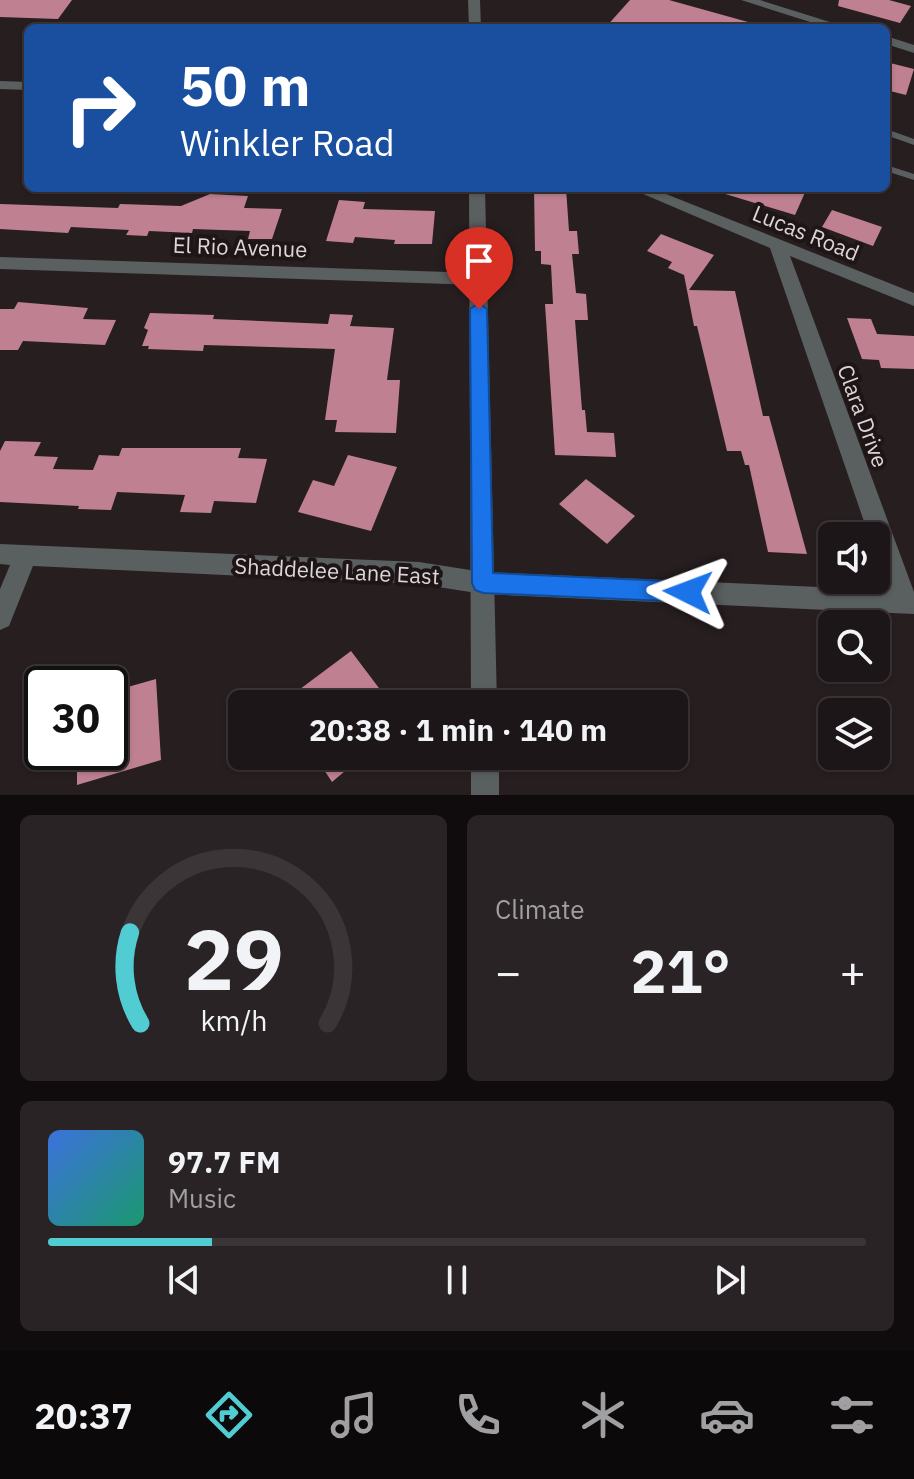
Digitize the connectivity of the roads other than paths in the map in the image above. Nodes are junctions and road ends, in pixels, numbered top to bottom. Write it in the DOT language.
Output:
graph roads {
  1 [pos="474,0"];
  2 [pos="747,0"];
  3 [pos="475,24"];
  4 [pos="829,24"];
  5 [pos="890,41"];
  6 [pos="914,49"];
  7 [pos="0,85"];
  8 [pos="24,86"];
  9 [pos="890,133"];
  10 [pos="914,142"];
  11 [pos="890,169"];
  12 [pos="914,177"];
  13 [pos="477,192"];
  14 [pos="647,192"];
  15 [pos="777,245"];
  16 [pos="0,263"];
  17 [pos="478,279"];
  18 [pos="914,300"];
  19 [pos="0,554"];
  20 [pos="26,555"];
  21 [pos="483,583"];
  22 [pos="909,603"];
  23 [pos="0,618"];
  24 [pos="484,690"];
  25 [pos="485,770"];
  26 [pos="485,795"];
  1 -- 3 [label="street"];
  2 -- 4 [label="street"];
  5 -- 6 [label="street"];
  7 -- 8 [label="street"];
  9 -- 10 [label="lane"];
  11 -- 12 [label="lane"];
  13 -- 17 [label="street"];
  14 -- 15 [label="street, Lucas Road"];
  15 -- 18 [label="street, Lucas Road"];
  15 -- 22 [label="street, Clara Drive"];
  16 -- 17 [label="street, El Rio Avenue"];
  17 -- 21 [label="street"];
  19 -- 20 [label="street, Shaddelee Lane East"];
  20 -- 21 [label="street, Shaddelee Lane East"];
  20 -- 23 [label="street"];
  21 -- 22 [label="street, Shaddelee Lane East"];
  21 -- 24 [label="street"];
  25 -- 26 [label="street"];
}
